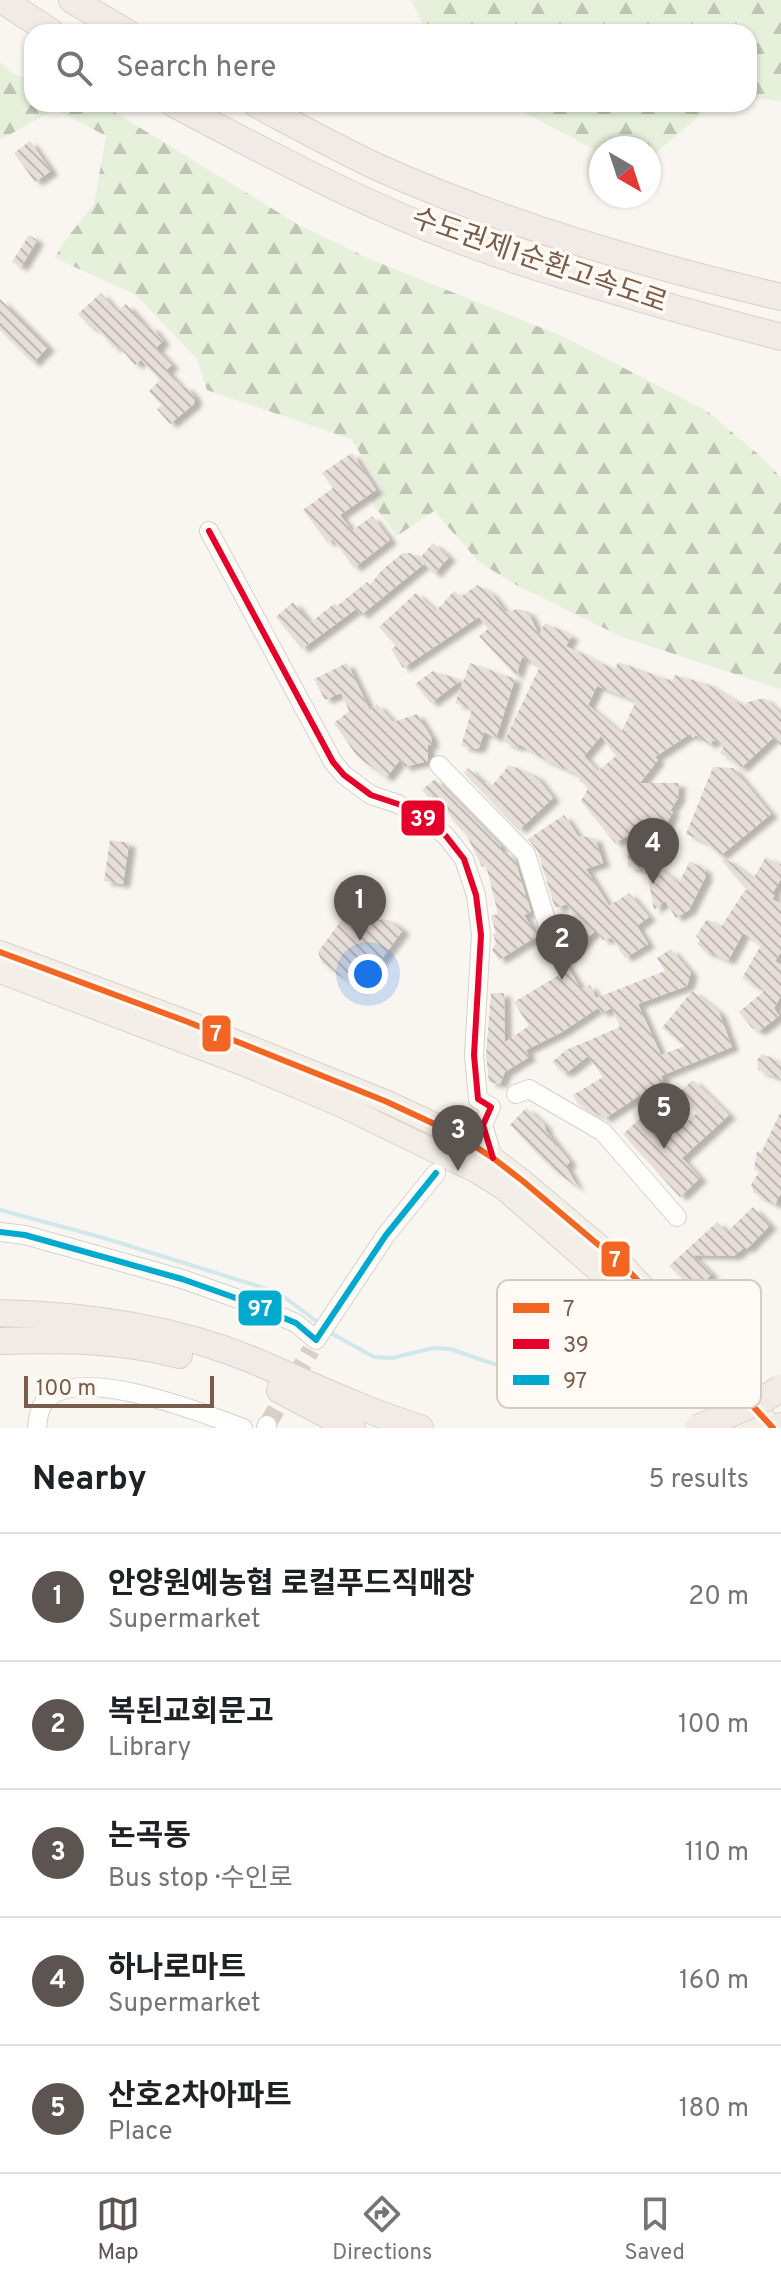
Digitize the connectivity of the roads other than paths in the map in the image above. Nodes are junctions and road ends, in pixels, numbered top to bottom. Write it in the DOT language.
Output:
graph roads {
  1 [pos="2,0"];
  2 [pos="72,0"];
  3 [pos="39,24"];
  4 [pos="112,24"];
  5 [pos="189,112"];
  6 [pos="271,112"];
  7 [pos="781,297"];
  8 [pos="781,337"];
  9 [pos="209,531"];
  10 [pos="439,765"];
  11 [pos="551,936"];
  12 [pos="0,952"];
  13 [pos="0,972"];
  14 [pos="516,1094"];
  15 [pos="493,1158"];
  16 [pos="436,1173"];
  17 [pos="677,1217"];
  18 [pos="0,1232"];
  19 [pos="609,1280"];
  20 [pos="638,1280"];
  21 [pos="0,1313"];
  22 [pos="0,1341"];
  23 [pos="266,1383"];
  24 [pos="312,1387"];
  25 [pos="781,1388"];
  26 [pos="761,1400"];
  27 [pos="731,1408"];
  28 [pos="744,1408"];
  29 [pos="760,1408"];
  30 [pos="778,1427"];
  31 [pos="37,1428"];
  32 [pos="243,1428"];
  33 [pos="335,1428"];
  34 [pos="352,1428"];
  35 [pos="381,1428"];
  36 [pos="420,1428"];
  37 [pos="698,1428"];
  38 [pos="750,1428"];
  1 -- 3 [label="highway"];
  2 -- 4 [label="highway"];
  5 -- 8 [label="highway, 수도권제1순환고속도로"];
  6 -- 7 [label="highway, 수도권제1순환고속도로"];
  9 -- 15 [label="street"];
  10 -- 11 [label="street"];
  12 -- 15 [label="main road"];
  13 -- 19 [label="main road"];
  14 -- 17 [label="street"];
  15 -- 20 [label="main road"];
  16 -- 18 [label="street"];
  21 -- 24 [label="highway"];
  22 -- 23 [label="highway"];
  23 -- 33 [label="highway"];
  23 -- 34 [label="highway"];
  24 -- 35 [label="highway"];
  24 -- 36 [label="highway"];
  25 -- 26 [label="highway, bridge"];
  27 -- 38 [label="main road"];
  28 -- 37 [label="highway, bridge"];
  29 -- 30 [label="main road"];
  31 -- 32 [label="street"];
}
